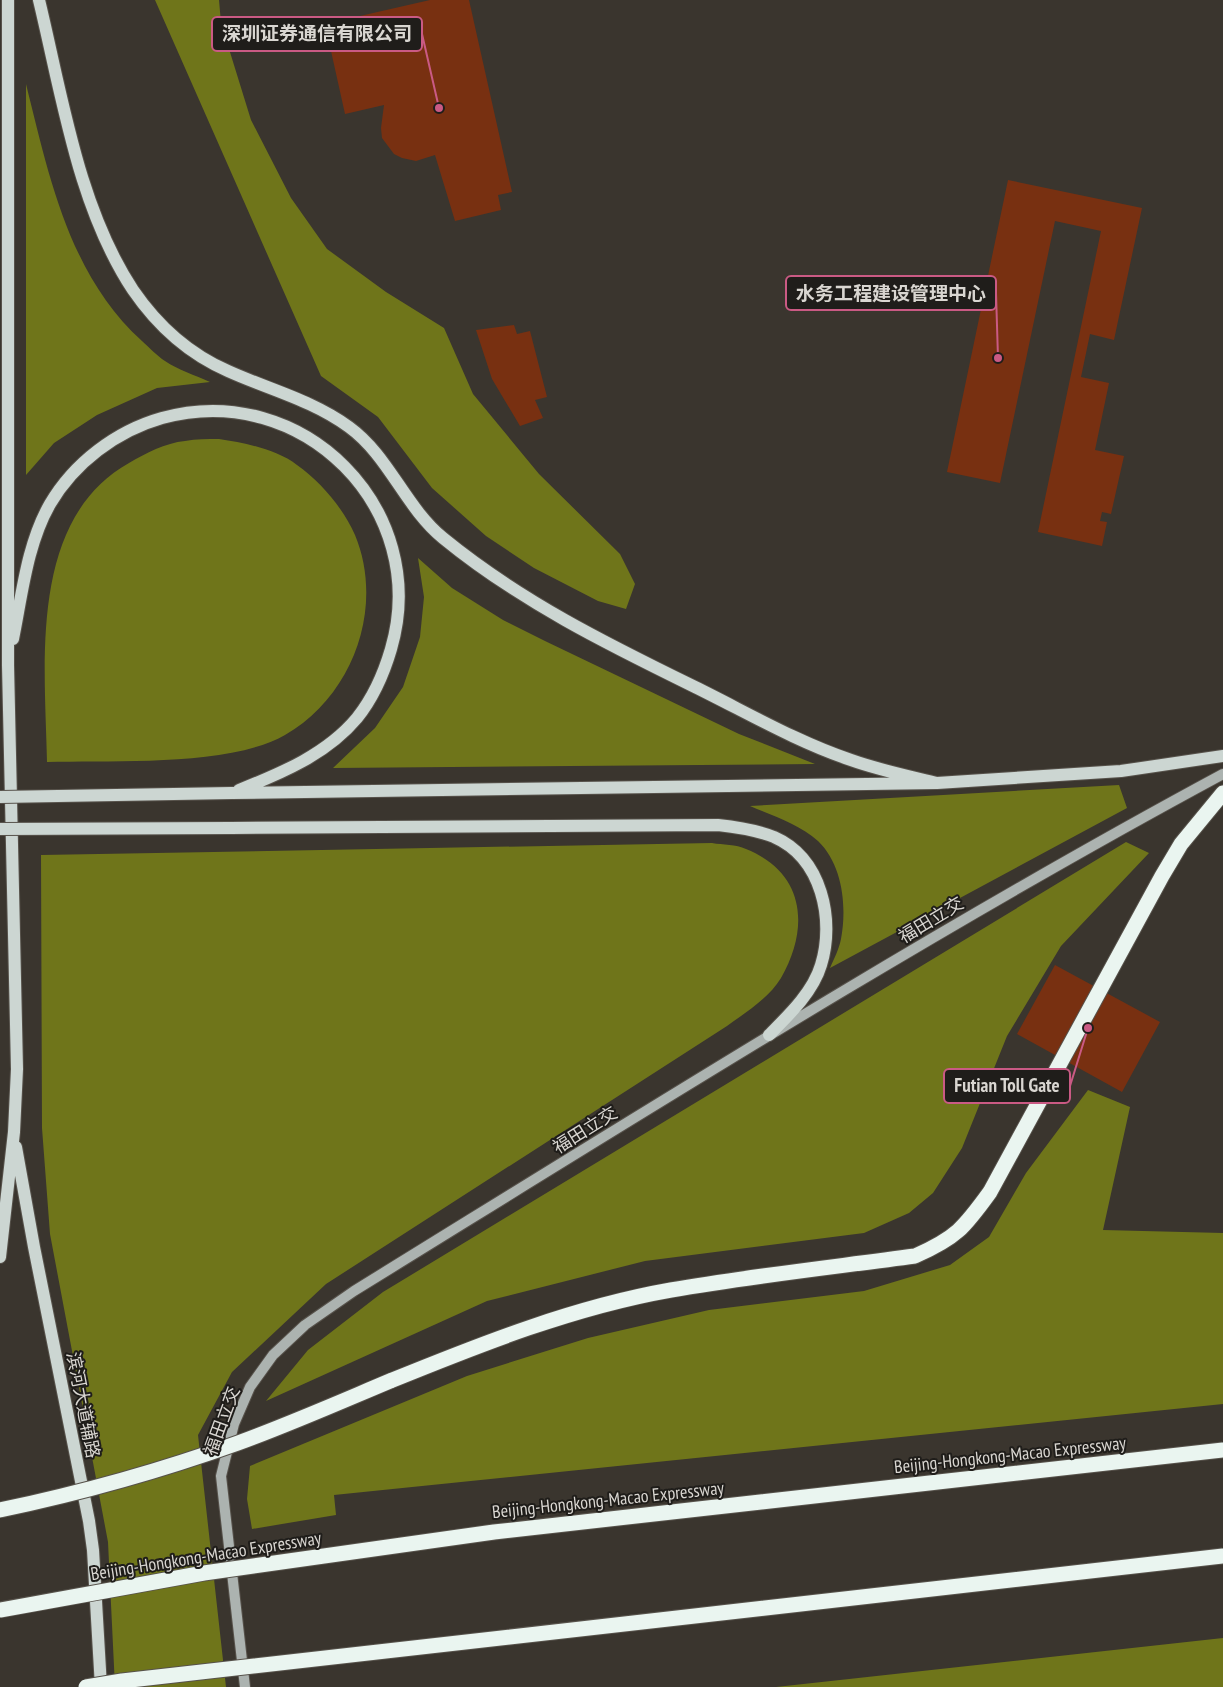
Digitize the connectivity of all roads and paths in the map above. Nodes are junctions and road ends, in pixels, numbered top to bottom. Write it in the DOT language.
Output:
graph roads {
  1 [pos="8,0"];
  2 [pos="39,0"];
  3 [pos="8,665"];
  4 [pos="1223,756"];
  5 [pos="1223,774"];
  6 [pos="937,783"];
  7 [pos="232,793"];
  8 [pos="1223,793"];
  9 [pos="0,797"];
  10 [pos="0,830"];
  11 [pos="769,1035"];
  12 [pos="14,1132"];
  13 [pos="0,1257"];
  14 [pos="1223,1450"];
  15 [pos="0,1510"];
  16 [pos="1223,1556"];
  17 [pos="0,1610"];
  18 [pos="86,1687"];
  19 [pos="101,1687"];
  20 [pos="245,1687"];
  1 -- 3 [label="main road, 滨河大道辅路"];
  2 -- 6 [label="main road"];
  3 -- 7 [label="main road"];
  3 -- 12 [label="main road, 滨河大道辅路"];
  4 -- 6 [label="main road"];
  5 -- 11 [label="street, 福田立交"];
  6 -- 7 [label="main road"];
  7 -- 9 [label="main road, bridge"];
  8 -- 15 [label="highway, bridge"];
  10 -- 11 [label="main road, bridge"];
  11 -- 20 [label="street, 福田立交"];
  12 -- 13 [label="main road, 滨河大道辅路"];
  12 -- 19 [label="main road, 滨河大道辅路"];
  14 -- 17 [label="highway, Beijing-Hongkong-Macao Expressway, bridge"];
  16 -- 18 [label="highway, bridge"];
}
